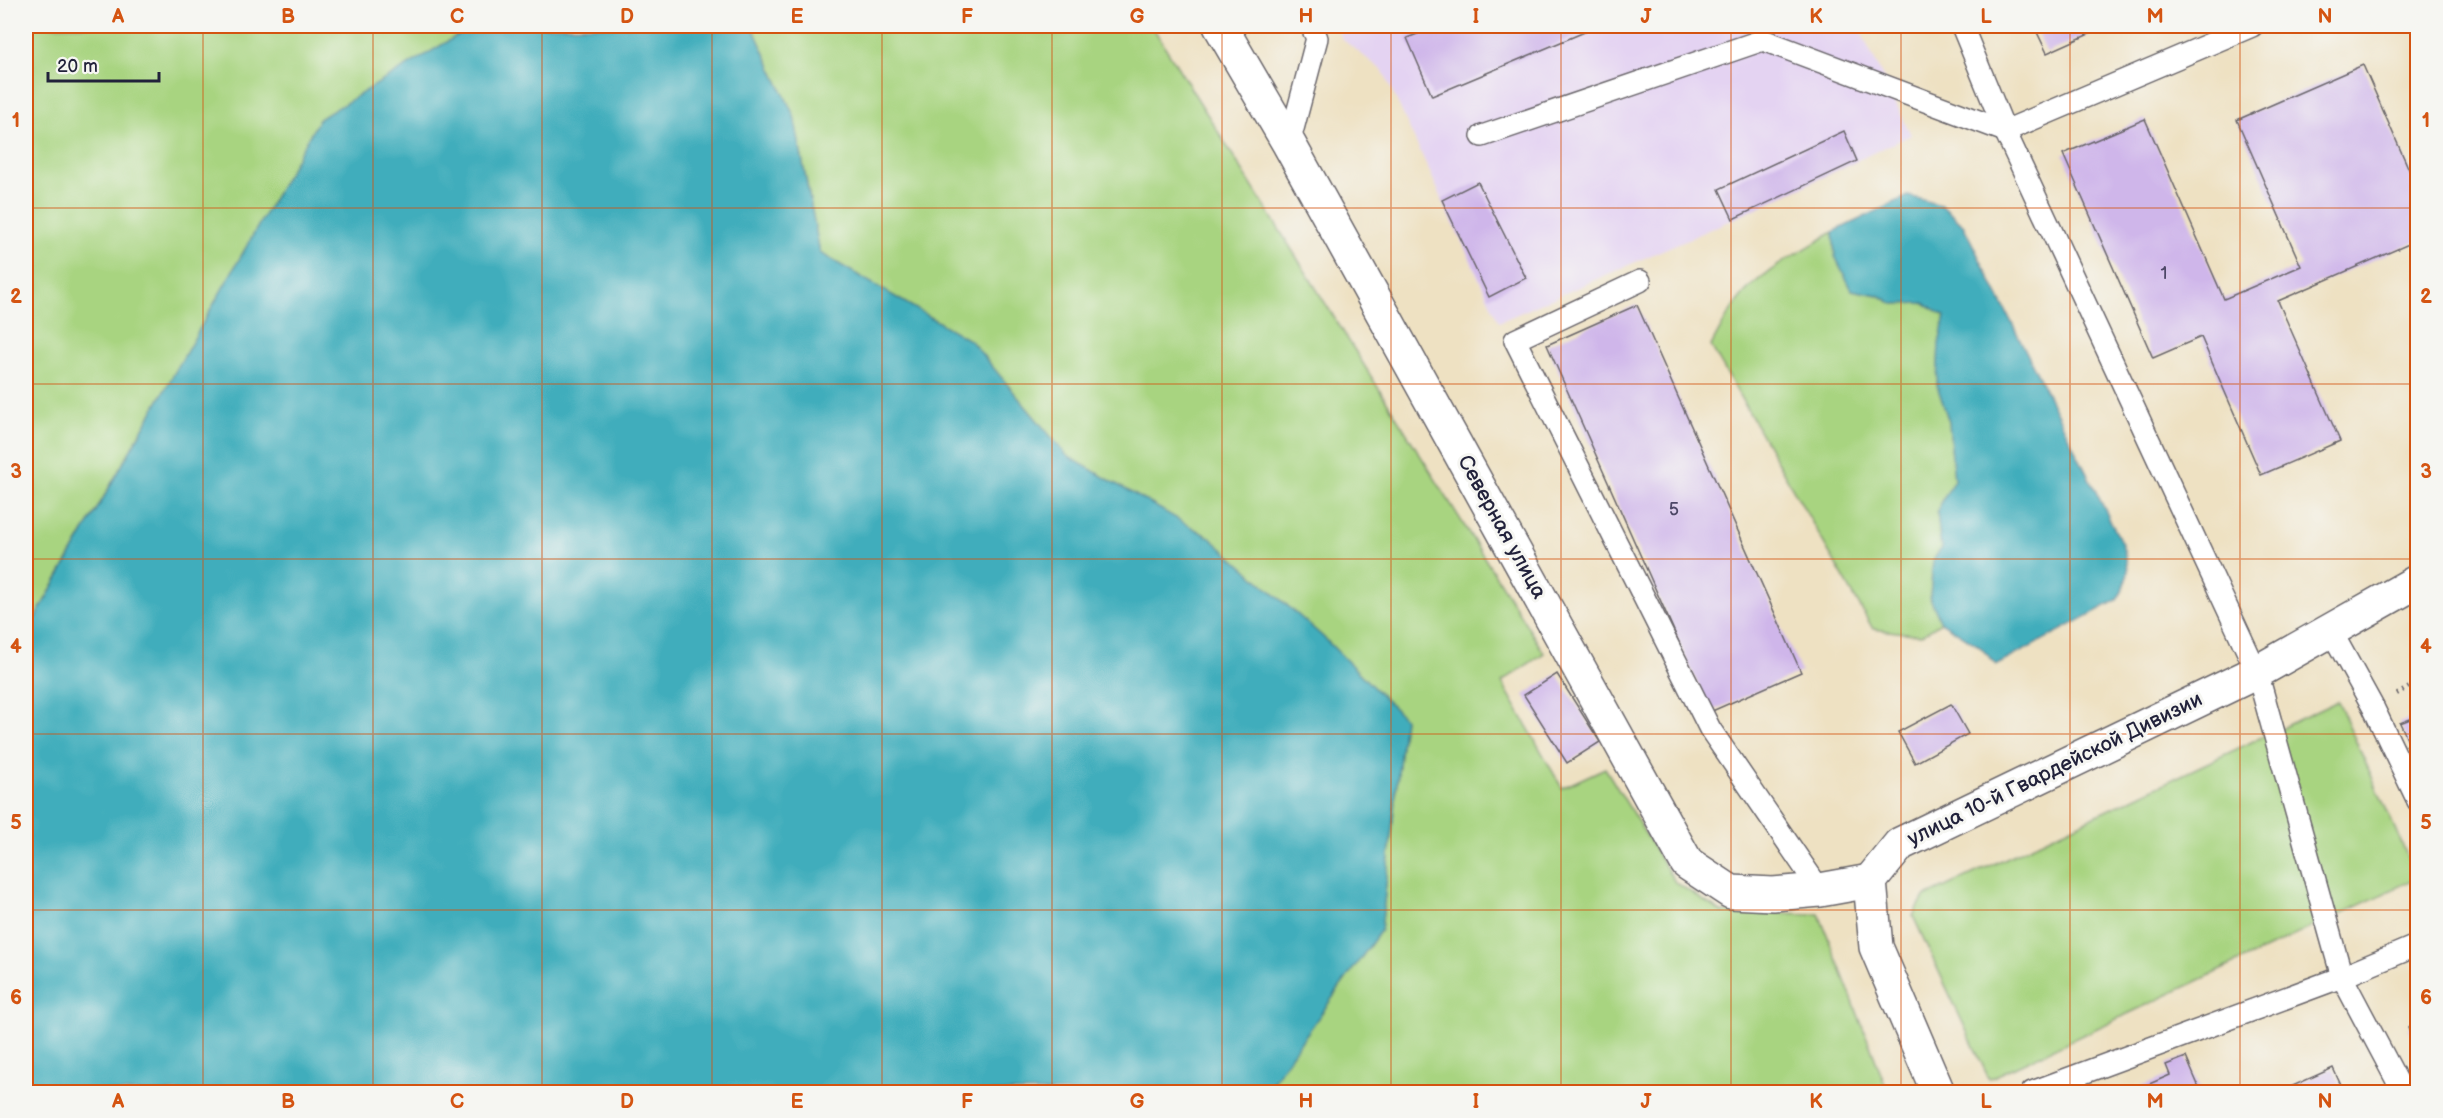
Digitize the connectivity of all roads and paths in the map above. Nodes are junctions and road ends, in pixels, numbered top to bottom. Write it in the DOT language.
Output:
graph roads {
  1 [pos="1220,26"];
  2 [pos="1311,26"];
  3 [pos="1962,26"];
  4 [pos="2252,26"];
  5 [pos="1759,33"];
  6 [pos="2005,131"];
  7 [pos="1482,136"];
  8 [pos="1289,144"];
  9 [pos="1640,281"];
  10 [pos="2418,581"];
  11 [pos="2330,630"];
  12 [pos="2257,672"];
  13 [pos="2418,801"];
  14 [pos="1870,881"];
  15 [pos="1820,890"];
  16 [pos="2418,945"];
  17 [pos="2342,977"];
  18 [pos="1938,1092"];
  19 [pos="2032,1092"];
  20 [pos="2403,1092"];
  1 -- 8 [label="street, Северная улица"];
  2 -- 8 [label="lane"];
  3 -- 6 [label="lane"];
  4 -- 6 [label="lane"];
  5 -- 6 [label="lane"];
  5 -- 7 [label="lane"];
  6 -- 12 [label="lane"];
  8 -- 15 [label="street, Северная улица"];
  9 -- 15 [label="lane"];
  10 -- 11 [label="street, улица 10-й Гвардейской Дивизии"];
  11 -- 12 [label="street, улица 10-й Гвардейской Дивизии"];
  11 -- 13 [label="lane"];
  12 -- 14 [label="street, улица 10-й Гвардейской Дивизии"];
  12 -- 17 [label="lane"];
  14 -- 15 [label="street, Северная улица"];
  14 -- 18 [label="street"];
  16 -- 17 [label="lane"];
  17 -- 19 [label="lane"];
  17 -- 20 [label="lane"];
}
